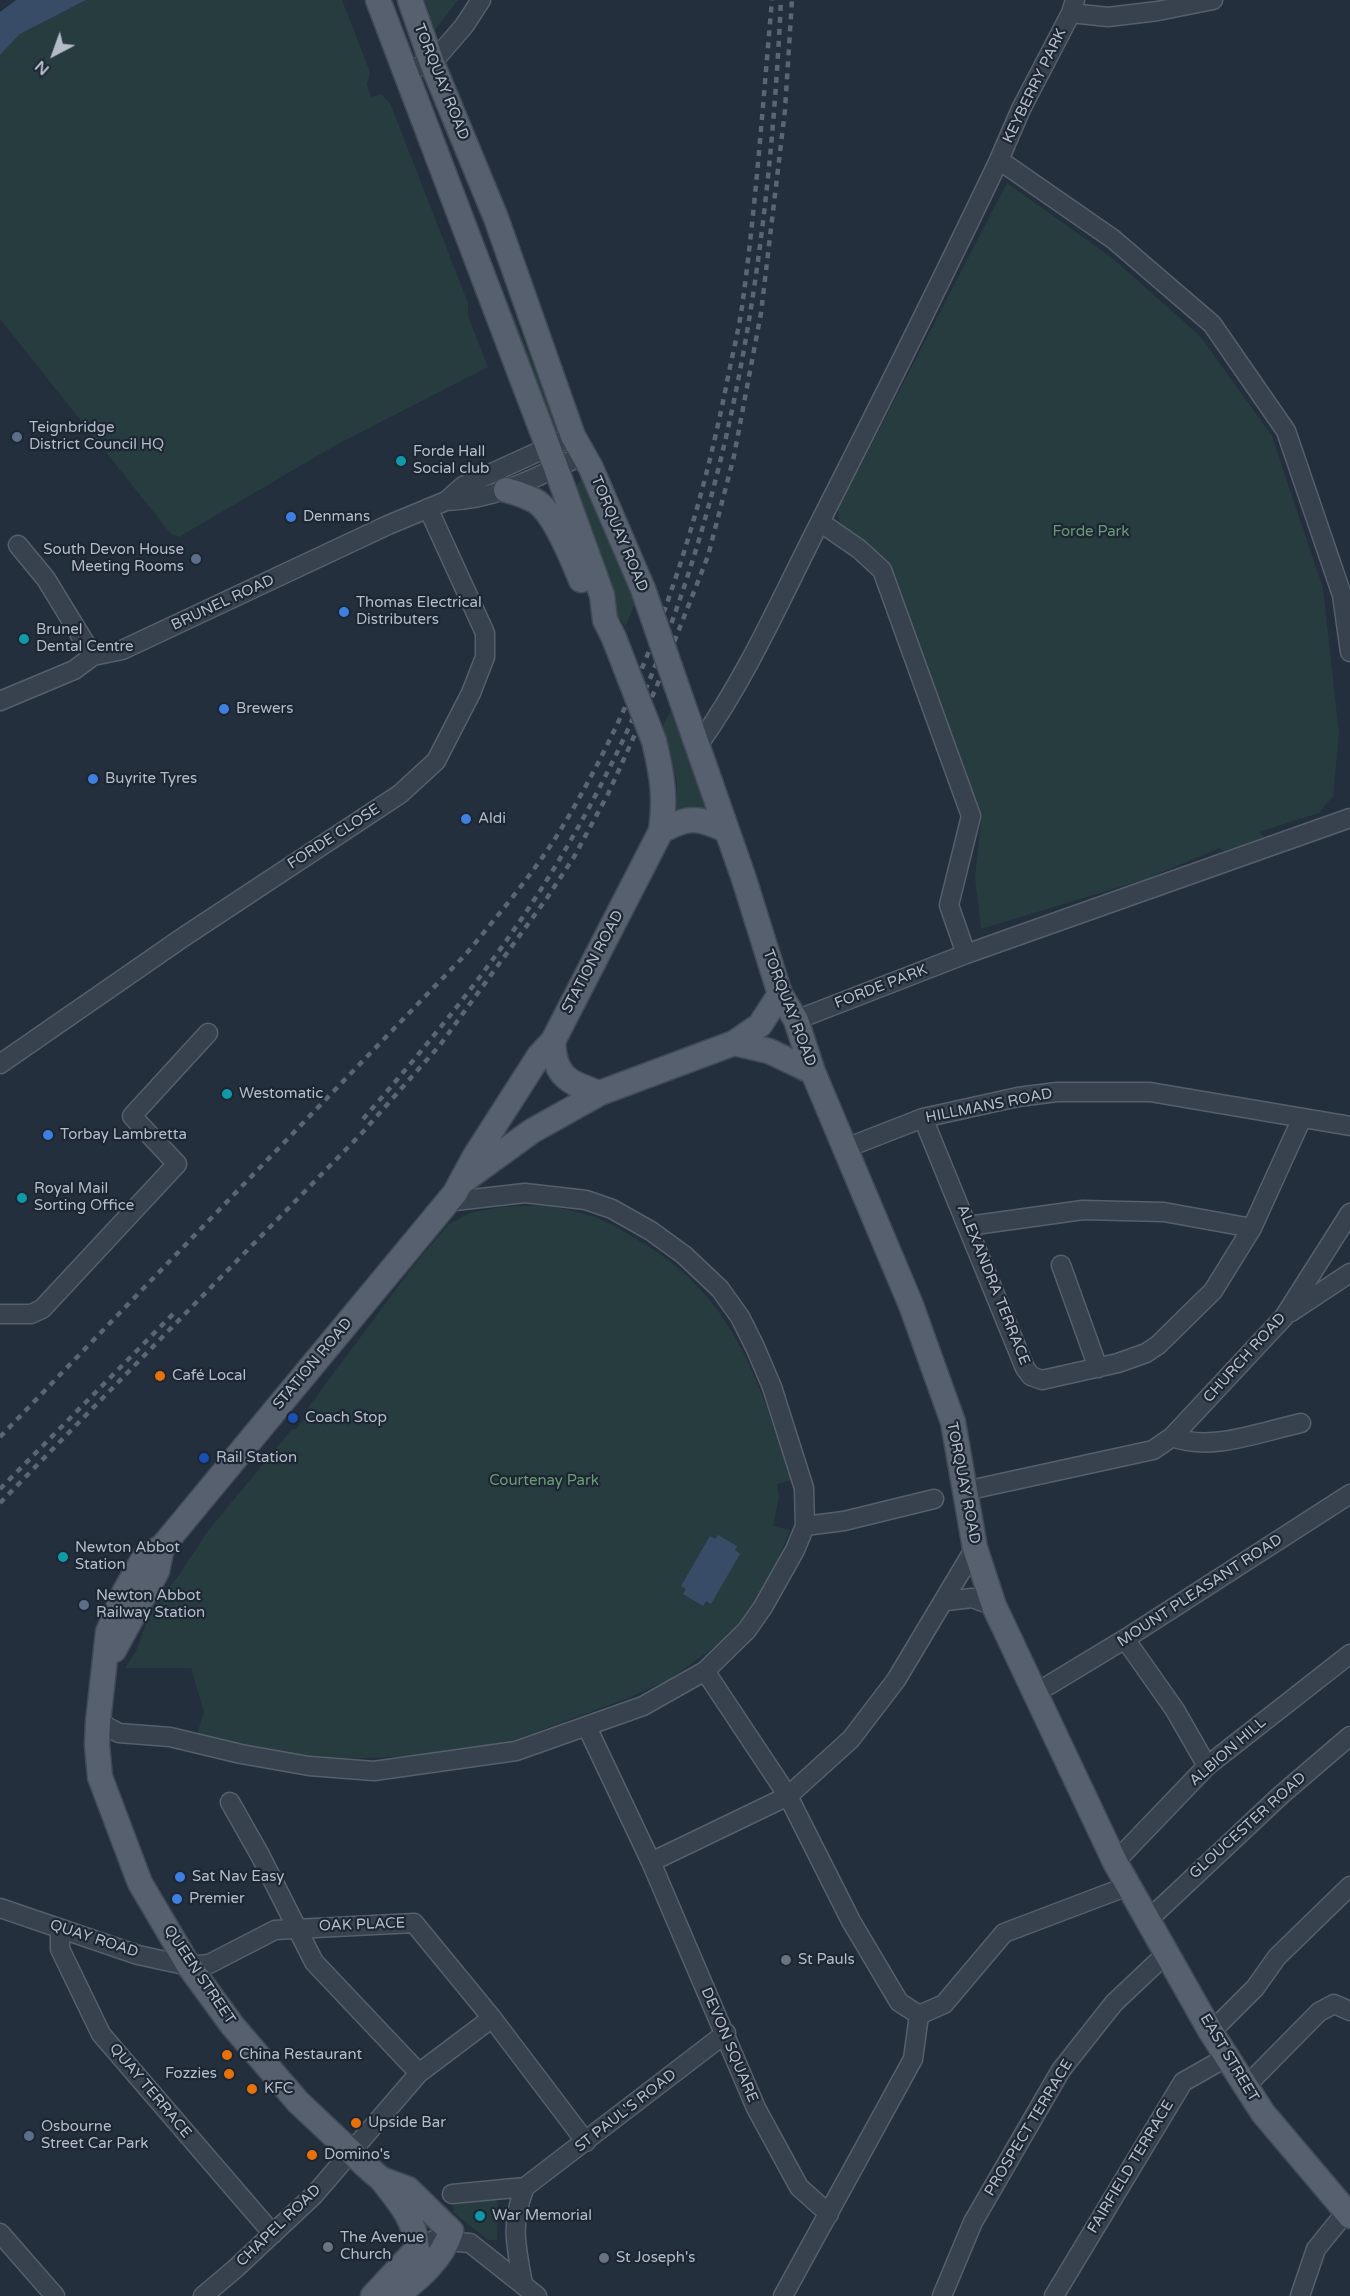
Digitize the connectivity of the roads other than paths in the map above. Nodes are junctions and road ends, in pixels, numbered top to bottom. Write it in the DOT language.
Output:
graph roads {
  1 [pos="378,0"];
  2 [pos="410,0"];
  3 [pos="481,0"];
  4 [pos="1213,0"];
  5 [pos="1073,6"];
  6 [pos="432,63"];
  7 [pos="404,71"];
  8 [pos="999,160"];
  9 [pos="578,446"];
  10 [pos="551,458"];
  11 [pos="506,490"];
  12 [pos="446,501"];
  13 [pos="428,508"];
  14 [pos="820,522"];
  15 [pos="18,545"];
  16 [pos="610,629"];
  17 [pos="1350,652"];
  18 [pos="93,656"];
  19 [pos="0,701"];
  20 [pos="699,744"];
  21 [pos="1350,818"];
  22 [pos="661,831"];
  23 [pos="726,831"];
  24 [pos="966,954"];
  25 [pos="780,994"];
  26 [pos="796,1020"];
  27 [pos="208,1033"];
  28 [pos="553,1041"];
  29 [pos="734,1043"];
  30 [pos="0,1064"];
  31 [pos="813,1072"];
  32 [pos="600,1093"];
  33 [pos="923,1118"];
  34 [pos="1302,1118"];
  35 [pos="1350,1126"];
  36 [pos="846,1148"];
  37 [pos="463,1180"];
  38 [pos="446,1202"];
  39 [pos="1350,1213"];
  40 [pos="969,1226"];
  41 [pos="1252,1228"];
  42 [pos="1061,1266"];
  43 [pos="1350,1273"];
  44 [pos="0,1314"];
  45 [pos="1284,1317"];
  46 [pos="1098,1368"];
  47 [pos="1301,1423"];
  48 [pos="1172,1437"];
  49 [pos="965,1491"];
  50 [pos="1350,1494"];
  51 [pos="934,1499"];
  52 [pos="806,1526"];
  53 [pos="975,1548"];
  54 [pos="946,1601"];
  55 [pos="994,1606"];
  56 [pos="1125,1639"];
  57 [pos="1350,1654"];
  58 [pos="705,1671"];
  59 [pos="1049,1685"];
  60 [pos="98,1722"];
  61 [pos="586,1727"];
  62 [pos="1350,1736"];
  63 [pos="1207,1766"];
  64 [pos="788,1796"];
  65 [pos="230,1802"];
  66 [pos="651,1862"];
  67 [pos="1115,1862"];
  68 [pos="1128,1886"];
  69 [pos="1350,1886"];
  70 [pos="0,1908"];
  71 [pos="1149,1919"];
  72 [pos="296,1927"];
  73 [pos="60,1930"];
  74 [pos="1168,1952"];
  75 [pos="189,1966"];
  76 [pos="1350,2011"];
  77 [pos="919,2015"];
  78 [pos="492,2018"];
  79 [pos="1211,2032"];
  80 [pos="726,2033"];
  81 [pos="1227,2057"];
  82 [pos="418,2073"];
  83 [pos="1246,2086"];
  84 [pos="586,2142"];
  85 [pos="351,2151"];
  86 [pos="381,2178"];
  87 [pos="525,2187"];
  88 [pos="452,2194"];
  89 [pos="829,2214"];
  90 [pos="1348,2214"];
  91 [pos="0,2233"];
  92 [pos="273,2234"];
  93 [pos="456,2238"];
  94 [pos="417,2249"];
  95 [pos="523,2284"];
  96 [pos="54,2296"];
  97 [pos="203,2296"];
  98 [pos="373,2296"];
  99 [pos="394,2296"];
  100 [pos="537,2296"];
  101 [pos="783,2296"];
  102 [pos="942,2296"];
  103 [pos="1054,2296"];
  104 [pos="1300,2296"];
  1 -- 7 [label="main road, TORQUAY ROAD"];
  2 -- 6 [label="main road, TORQUAY ROAD"];
  3 -- 6 [label="street"];
  4 -- 5 [label="street, KEYBERRY PARK"];
  5 -- 8 [label="street, KEYBERRY PARK"];
  6 -- 7 [label="street"];
  6 -- 9 [label="main road, TORQUAY ROAD"];
  7 -- 10 [label="main road, TORQUAY ROAD"];
  8 -- 14 [label="street"];
  8 -- 17 [label="street"];
  9 -- 10 [label="street, BRUNEL ROAD"];
  9 -- 20 [label="main road, TORQUAY ROAD, bridge"];
  10 -- 11 [label="street, BRUNEL ROAD"];
  10 -- 12 [label="street, BRUNEL ROAD"];
  10 -- 16 [label="main road, TORQUAY ROAD"];
  11 -- 12 [label="street, BRUNEL ROAD"];
  11 -- 16 [label="main road"];
  12 -- 13 [label="street, BRUNEL ROAD"];
  13 -- 18 [label="street, BRUNEL ROAD"];
  13 -- 30 [label="street, FORDE CLOSE"];
  14 -- 20 [label="street"];
  14 -- 24 [label="street"];
  15 -- 18 [label="street"];
  16 -- 22 [label="main road, TORQUAY ROAD, bridge"];
  18 -- 19 [label="street, BRUNEL ROAD"];
  20 -- 23 [label="main road, TORQUAY ROAD"];
  21 -- 24 [label="street, FORDE PARK"];
  22 -- 23 [label="main road"];
  22 -- 28 [label="main road, STATION ROAD"];
  23 -- 25 [label="main road, TORQUAY ROAD"];
  24 -- 26 [label="street, FORDE PARK"];
  25 -- 26 [label="main road, TORQUAY ROAD"];
  25 -- 29 [label="main road, STATION ROAD"];
  26 -- 31 [label="main road, TORQUAY ROAD"];
  27 -- 44 [label="street"];
  28 -- 32 [label="main road"];
  28 -- 37 [label="main road, STATION ROAD"];
  29 -- 31 [label="main road, TORQUAY ROAD"];
  29 -- 32 [label="main road, STATION ROAD"];
  31 -- 36 [label="main road, TORQUAY ROAD"];
  32 -- 37 [label="main road, STATION ROAD"];
  33 -- 34 [label="street, HILLMANS ROAD"];
  33 -- 36 [label="street, HILLMANS ROAD"];
  33 -- 40 [label="street, ALEXANDRA TERRACE"];
  34 -- 35 [label="street, HILLMANS ROAD"];
  34 -- 41 [label="street, ALEXANDRA TERRACE"];
  36 -- 49 [label="main road, TORQUAY ROAD"];
  37 -- 38 [label="main road, STATION ROAD"];
  38 -- 52 [label="street"];
  38 -- 60 [label="main road, STATION ROAD"];
  39 -- 45 [label="street, CHURCH ROAD"];
  40 -- 41 [label="street"];
  40 -- 46 [label="street, ALEXANDRA TERRACE"];
  41 -- 46 [label="street, ALEXANDRA TERRACE"];
  42 -- 46 [label="street"];
  43 -- 45 [label="street"];
  45 -- 48 [label="street, CHURCH ROAD"];
  47 -- 48 [label="street"];
  48 -- 49 [label="street, CHURCH ROAD"];
  49 -- 53 [label="main road, TORQUAY ROAD"];
  50 -- 56 [label="street, MOUNT PLEASANT ROAD"];
  51 -- 52 [label="street"];
  52 -- 58 [label="street"];
  53 -- 54 [label="street"];
  53 -- 55 [label="main road, TORQUAY ROAD"];
  54 -- 55 [label="street"];
  54 -- 64 [label="street"];
  55 -- 67 [label="main road, TORQUAY ROAD"];
  56 -- 59 [label="street, MOUNT PLEASANT ROAD"];
  56 -- 63 [label="street"];
  57 -- 63 [label="street, ALBION HILL"];
  58 -- 61 [label="street"];
  58 -- 64 [label="street"];
  60 -- 61 [label="street"];
  60 -- 75 [label="main road, QUEEN STREET"];
  61 -- 66 [label="street, DEVON SQUARE"];
  62 -- 71 [label="street, GLOUCESTER ROAD"];
  63 -- 67 [label="street, ALBION HILL"];
  64 -- 66 [label="street"];
  64 -- 77 [label="street"];
  65 -- 72 [label="street, OAK PLACE"];
  66 -- 80 [label="street, DEVON SQUARE"];
  67 -- 68 [label="main road, TORQUAY ROAD"];
  68 -- 71 [label="main road, EAST STREET"];
  68 -- 77 [label="street"];
  69 -- 79 [label="street"];
  70 -- 73 [label="street, QUAY ROAD"];
  71 -- 74 [label="main road, EAST STREET"];
  72 -- 75 [label="street, OAK PLACE"];
  72 -- 78 [label="street, OAK PLACE"];
  72 -- 82 [label="street, OAK PLACE"];
  73 -- 75 [label="street, QUAY ROAD"];
  73 -- 92 [label="street, QUAY TERRACE"];
  74 -- 79 [label="main road, EAST STREET"];
  74 -- 102 [label="street, PROSPECT TERRACE"];
  75 -- 85 [label="main road, QUEEN STREET"];
  76 -- 83 [label="street"];
  77 -- 89 [label="street"];
  78 -- 82 [label="street"];
  78 -- 84 [label="street, OAK PLACE"];
  79 -- 81 [label="main road, EAST STREET"];
  80 -- 84 [label="street, ST PAUL'S ROAD"];
  80 -- 89 [label="street, DEVON SQUARE"];
  81 -- 83 [label="main road, EAST STREET"];
  81 -- 103 [label="street, FAIRFIELD TERRACE"];
  82 -- 85 [label="street"];
  83 -- 90 [label="main road, EAST STREET"];
  84 -- 87 [label="street, ST PAUL'S ROAD"];
  85 -- 86 [label="main road, QUEEN STREET"];
  85 -- 92 [label="street, CHAPEL ROAD"];
  86 -- 93 [label="main road, QUEEN STREET"];
  86 -- 94 [label="main road"];
  87 -- 88 [label="street"];
  87 -- 95 [label="street"];
  89 -- 101 [label="street"];
  90 -- 104 [label="street"];
  91 -- 96 [label="street"];
  92 -- 97 [label="street, CHAPEL ROAD"];
  93 -- 94 [label="street"];
  93 -- 95 [label="street, QUEEN STREET"];
  93 -- 99 [label="main road"];
  94 -- 98 [label="main road"];
  95 -- 100 [label="street, QUEEN STREET"];
}
